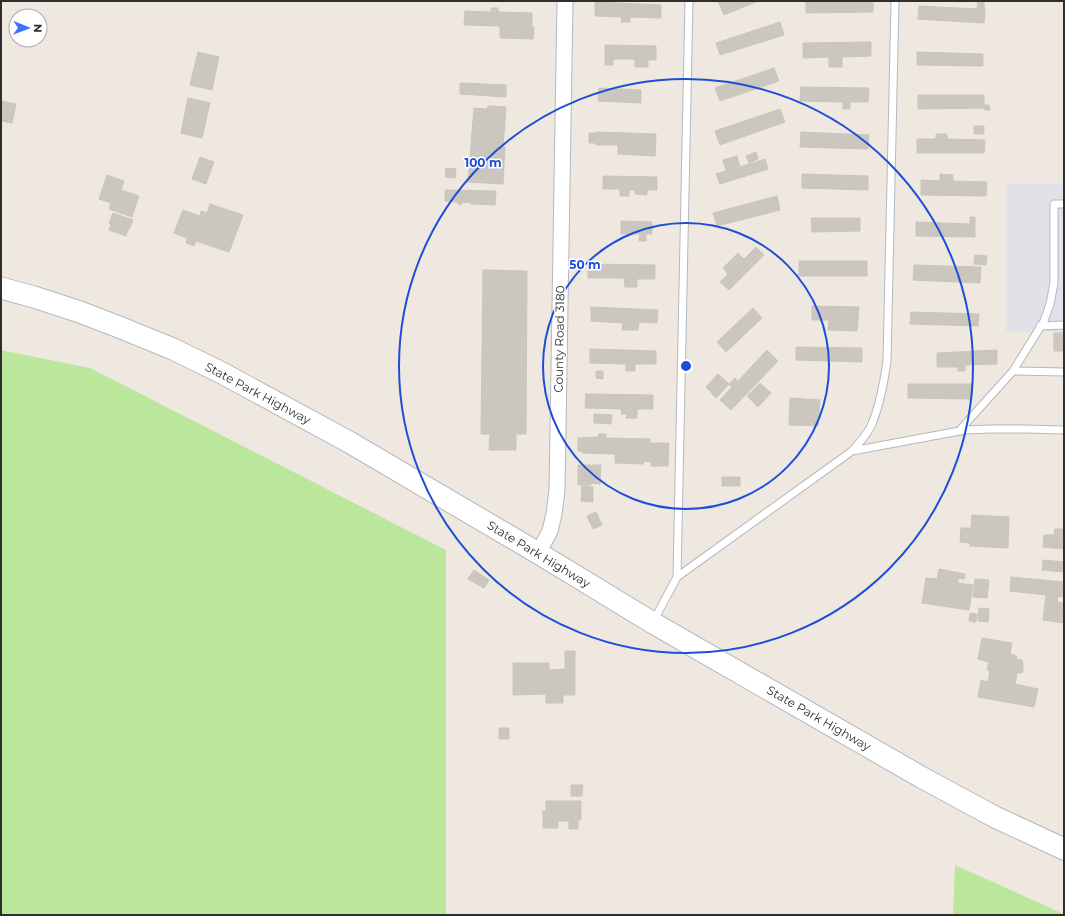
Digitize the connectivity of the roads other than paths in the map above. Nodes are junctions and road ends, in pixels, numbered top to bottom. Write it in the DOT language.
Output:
graph roads {
  1 [pos="565,1"];
  2 [pos="689,1"];
  3 [pos="895,1"];
  4 [pos="1064,204"];
  5 [pos="1,288"];
  6 [pos="1040,326"];
  7 [pos="1064,326"];
  8 [pos="1013,371"];
  9 [pos="1064,372"];
  10 [pos="1064,430"];
  11 [pos="959,431"];
  12 [pos="852,451"];
  13 [pos="538,553"];
  14 [pos="677,577"];
  15 [pos="653,622"];
  16 [pos="1064,849"];
  1 -- 13 [label="street, County Road 3180"];
  2 -- 14 [label="lane"];
  3 -- 12 [label="lane"];
  4 -- 6 [label="lane"];
  5 -- 13 [label="main road, State Park Highway"];
  6 -- 7 [label="lane"];
  6 -- 8 [label="lane"];
  8 -- 9 [label="lane"];
  8 -- 11 [label="lane"];
  10 -- 11 [label="lane"];
  11 -- 12 [label="lane"];
  12 -- 14 [label="lane"];
  13 -- 15 [label="main road, State Park Highway"];
  14 -- 15 [label="lane"];
  15 -- 16 [label="main road, State Park Highway"];
}
